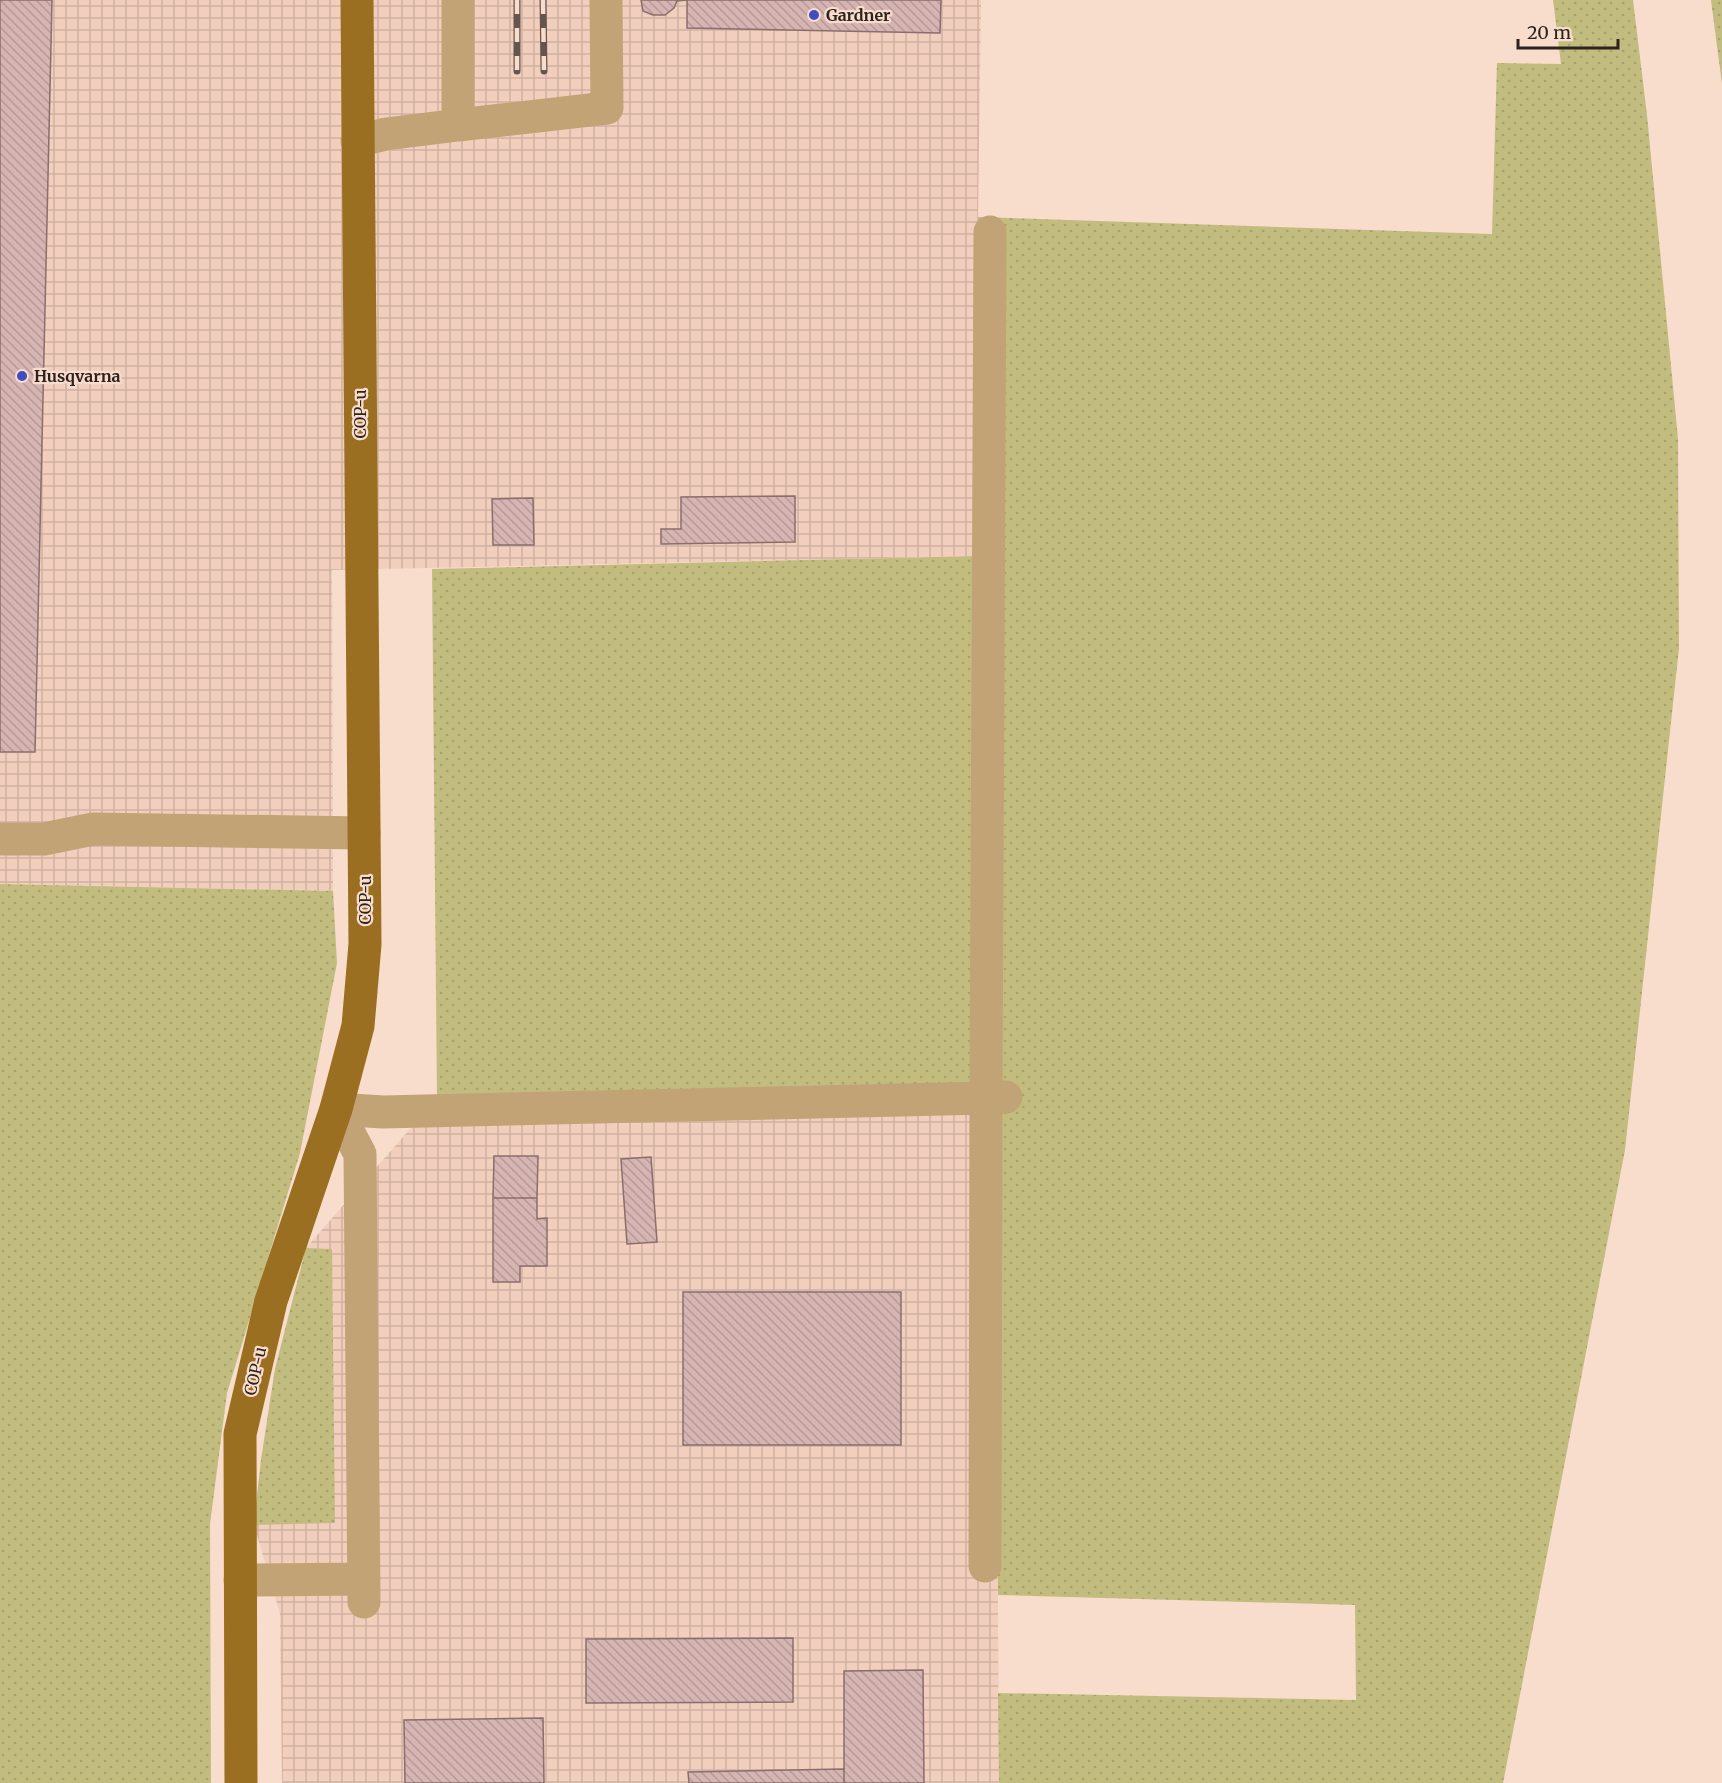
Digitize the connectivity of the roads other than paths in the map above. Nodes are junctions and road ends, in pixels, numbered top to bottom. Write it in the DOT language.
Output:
graph roads {
  1 [pos="357,0"];
  2 [pos="458,0"];
  3 [pos="606,0"];
  4 [pos="458,125"];
  5 [pos="357,141"];
  6 [pos="990,232"];
  7 [pos="364,833"];
  8 [pos="0,839"];
  9 [pos="996,1098"];
  10 [pos="336,1109"];
  11 [pos="985,1566"];
  12 [pos="240,1580"];
  13 [pos="241,1783"];
  1 -- 5 [label="main road, COP-u"];
  2 -- 4 [label="lane"];
  3 -- 4 [label="lane"];
  4 -- 5 [label="lane"];
  5 -- 7 [label="main road, COP-u"];
  6 -- 9 [label="lane"];
  7 -- 8 [label="lane"];
  7 -- 10 [label="main road, COP-u"];
  9 -- 10 [label="lane"];
  9 -- 11 [label="lane"];
  10 -- 12 [label="main road, COP-u"];
  10 -- 12 [label="lane"];
  12 -- 13 [label="main road, COP-u"];
}
